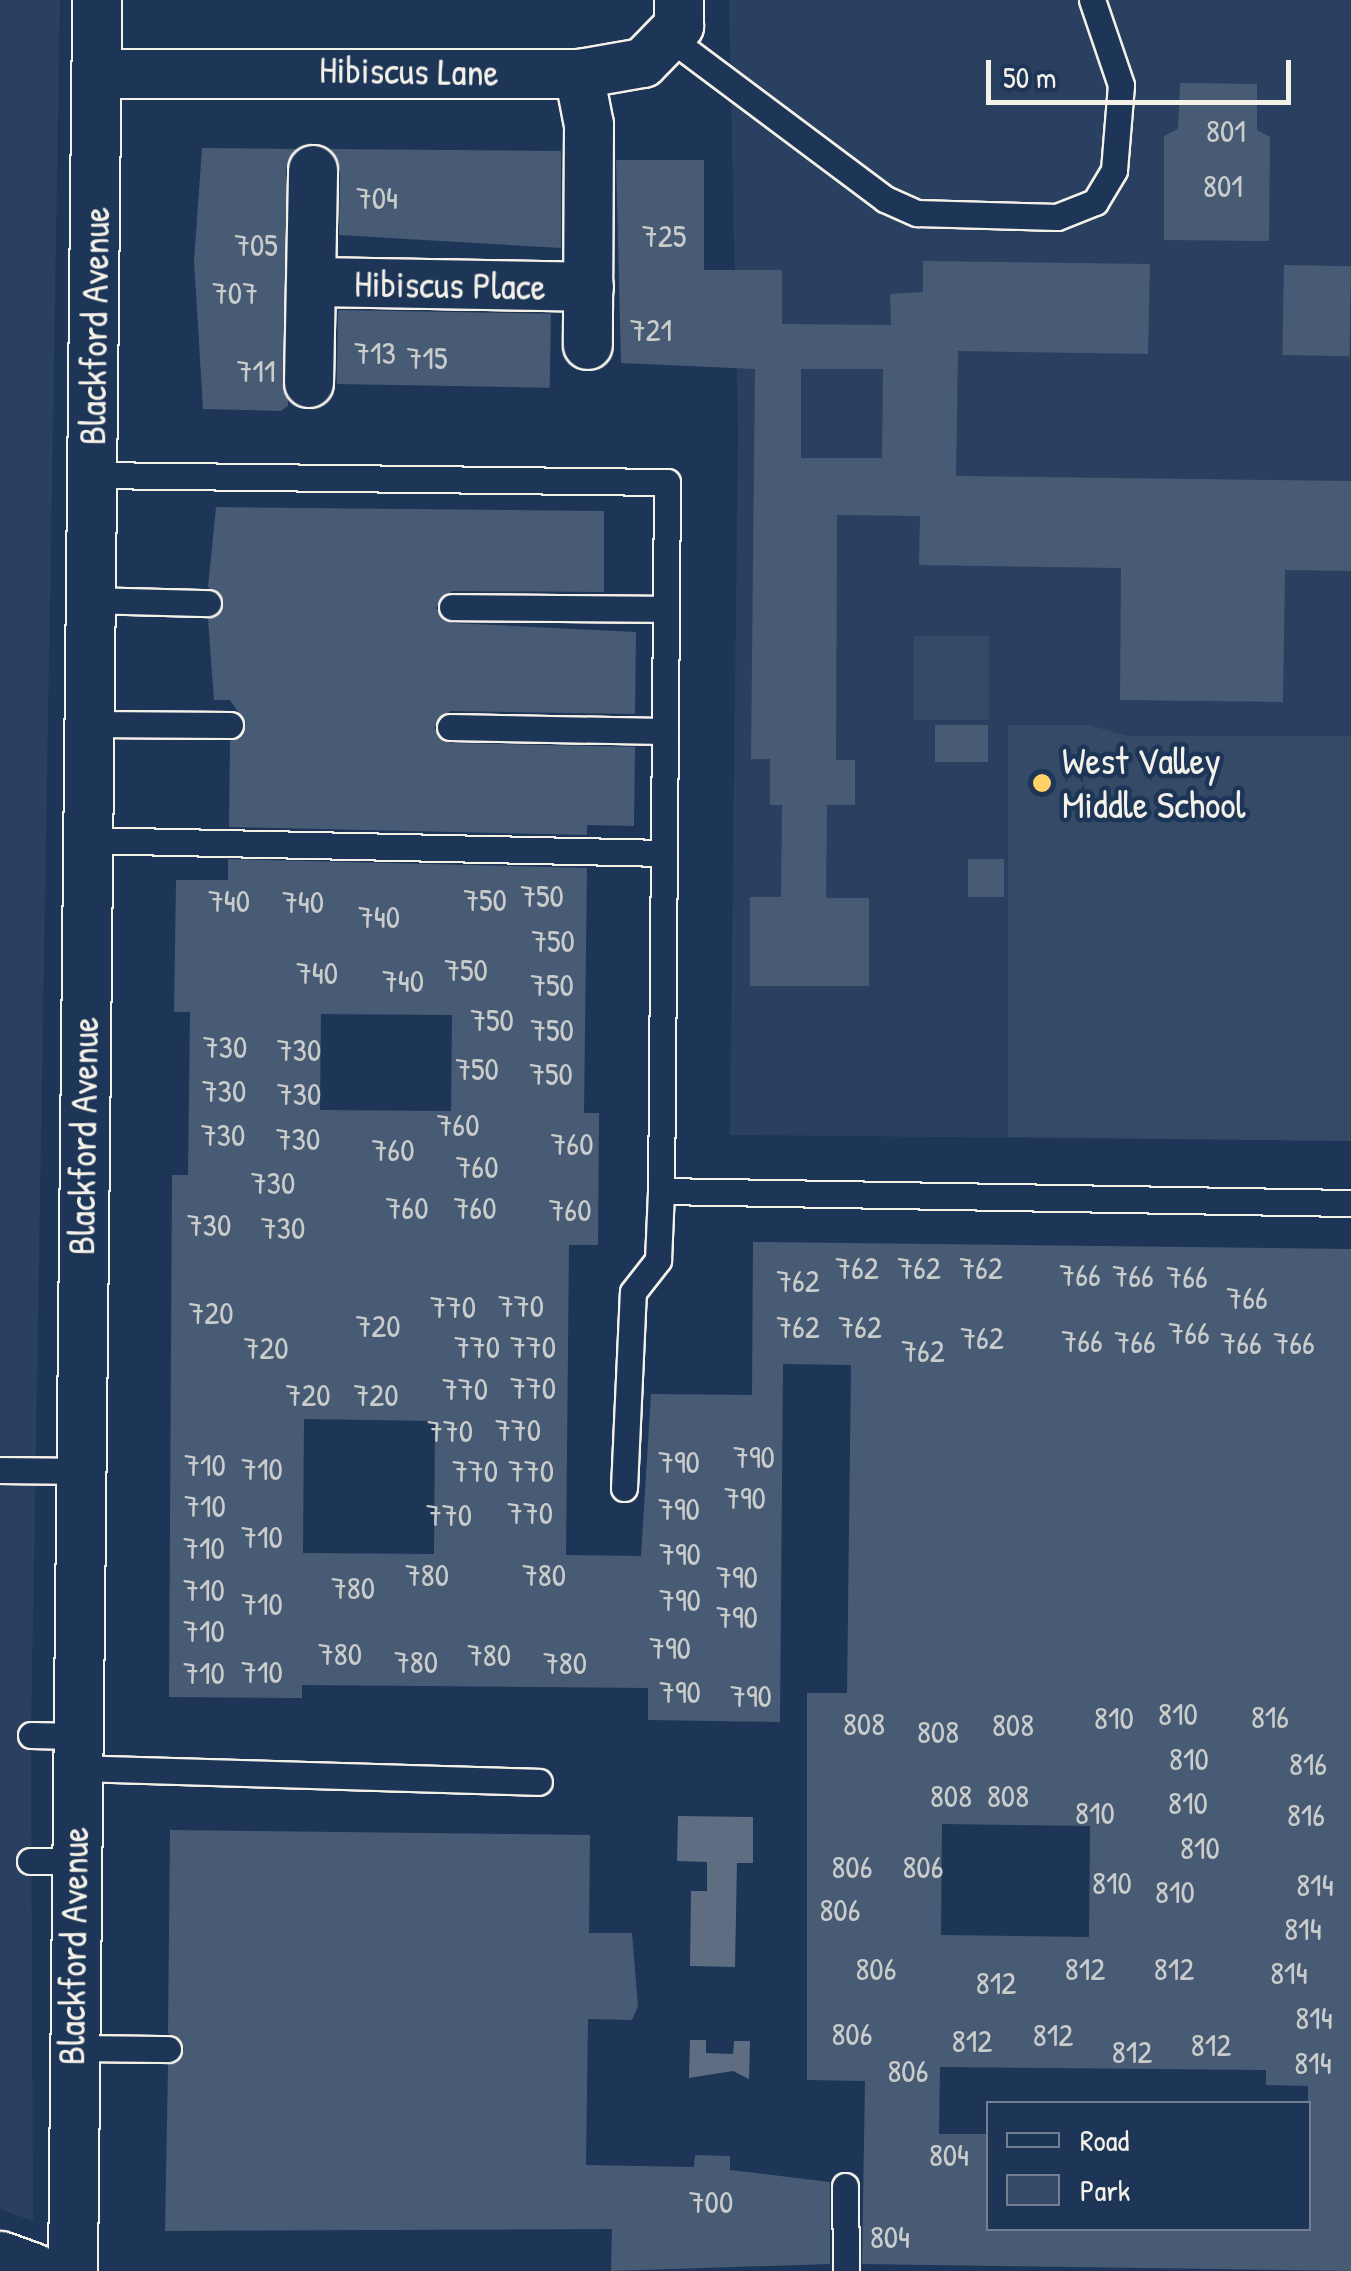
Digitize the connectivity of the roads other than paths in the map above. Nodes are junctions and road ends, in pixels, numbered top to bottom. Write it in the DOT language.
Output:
graph roads {
  1 [pos="98,0"];
  2 [pos="1093,6"];
  3 [pos="674,19"];
  4 [pos="96,74"];
  5 [pos="579,74"];
  6 [pos="313,170"];
  7 [pos="311,282"];
  8 [pos="588,287"];
  9 [pos="588,346"];
  10 [pos="309,383"];
  11 [pos="92,474"];
  12 [pos="90,600"];
  13 [pos="208,603"];
  14 [pos="452,607"];
  15 [pos="666,609"];
  16 [pos="89,724"];
  17 [pos="230,726"];
  18 [pos="450,726"];
  19 [pos="664,731"];
  20 [pos="87,840"];
  21 [pos="664,854"];
  22 [pos="661,1192"];
  23 [pos="1351,1203"];
  24 [pos="0,1470"];
  25 [pos="78,1472"];
  26 [pos="624,1488"];
  27 [pos="60,1746"];
  28 [pos="539,1782"];
  29 [pos="72,2048"];
  30 [pos="168,2049"];
  31 [pos="846,2186"];
  32 [pos="0,2259"];
  33 [pos="33,2271"];
  34 [pos="73,2271"];
  35 [pos="846,2271"];
  1 -- 4 [label="street, Blackford Avenue"];
  2 -- 3 [label="lane"];
  3 -- 5 [label="street, Hibiscus Lane"];
  4 -- 5 [label="street, Hibiscus Lane"];
  4 -- 11 [label="street, Blackford Avenue"];
  5 -- 8 [label="street, Hibiscus Place"];
  6 -- 7 [label="street, Hibiscus Place"];
  7 -- 8 [label="street, Hibiscus Place"];
  7 -- 10 [label="street, Hibiscus Place"];
  8 -- 9 [label="street, Hibiscus Place"];
  11 -- 12 [label="street, Blackford Avenue"];
  11 -- 15 [label="lane"];
  12 -- 13 [label="lane"];
  12 -- 16 [label="street, Blackford Avenue"];
  14 -- 15 [label="lane"];
  15 -- 19 [label="lane"];
  16 -- 17 [label="lane"];
  16 -- 20 [label="street, Blackford Avenue"];
  18 -- 19 [label="lane"];
  19 -- 21 [label="lane"];
  20 -- 21 [label="lane"];
  20 -- 25 [label="street, Blackford Avenue"];
  21 -- 22 [label="lane"];
  22 -- 23 [label="lane"];
  22 -- 26 [label="lane"];
  24 -- 25 [label="lane"];
  25 -- 27 [label="street, Blackford Avenue"];
  27 -- 28 [label="lane"];
  27 -- 29 [label="street, Blackford Avenue"];
  29 -- 30 [label="lane"];
  29 -- 34 [label="street, Blackford Avenue"];
  31 -- 35 [label="lane"];
  32 -- 33 [label="main road"];
}
